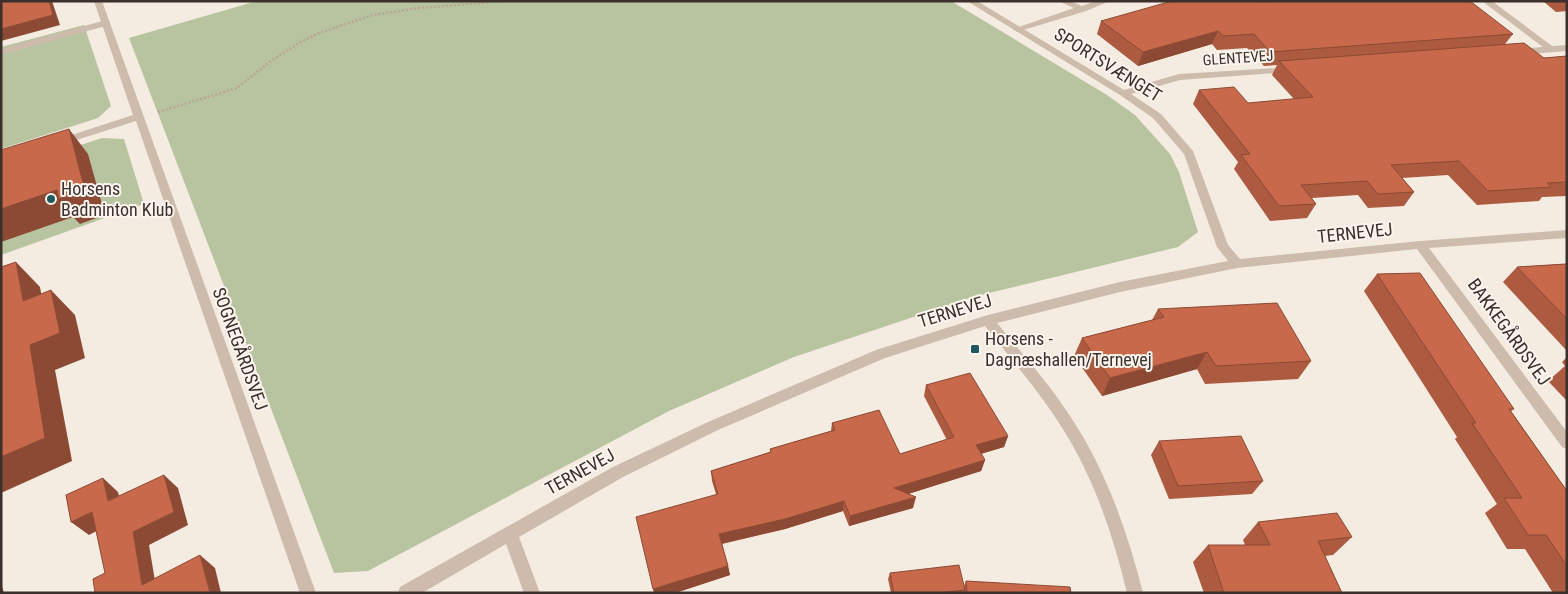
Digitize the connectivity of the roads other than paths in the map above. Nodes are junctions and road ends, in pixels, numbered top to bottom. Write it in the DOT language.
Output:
graph roads {
  1 [pos="98,1"];
  2 [pos="971,1"];
  3 [pos="1062,1"];
  4 [pos="1106,1"];
  5 [pos="1486,1"];
  6 [pos="1083,8"];
  7 [pos="106,23"];
  8 [pos="1017,29"];
  9 [pos="1567,48"];
  10 [pos="1551,49"];
  11 [pos="1,52"];
  12 [pos="1512,52"];
  13 [pos="1296,68"];
  14 [pos="1124,93"];
  15 [pos="138,117"];
  16 [pos="47,146"];
  17 [pos="1567,234"];
  18 [pos="1420,245"];
  19 [pos="1237,264"];
  20 [pos="988,320"];
  21 [pos="1567,443"];
  22 [pos="510,532"];
  23 [pos="308,593"];
  24 [pos="406,593"];
  25 [pos="532,593"];
  26 [pos="1135,593"];
  1 -- 7 [label="street, SOGNEGÅRDSVEJ"];
  2 -- 8 [label="street, SPORTSVÆNGET"];
  3 -- 6 [label="street"];
  4 -- 6 [label="street"];
  5 -- 10 [label="street"];
  6 -- 8 [label="street"];
  7 -- 11 [label="street"];
  7 -- 15 [label="street, SOGNEGÅRDSVEJ"];
  8 -- 14 [label="street, SPORTSVÆNGET"];
  9 -- 10 [label="street"];
  10 -- 12 [label="street"];
  13 -- 14 [label="street, GLENTEVEJ"];
  14 -- 19 [label="street, SPORTSVÆNGET"];
  15 -- 16 [label="street"];
  15 -- 23 [label="street, SOGNEGÅRDSVEJ"];
  17 -- 18 [label="street, TERNEVEJ"];
  18 -- 19 [label="street, TERNEVEJ"];
  18 -- 21 [label="street, BAKKEGÅRDSVEJ"];
  19 -- 20 [label="street, TERNEVEJ"];
  20 -- 22 [label="street, TERNEVEJ"];
  20 -- 26 [label="street"];
  22 -- 24 [label="street, TERNEVEJ"];
  22 -- 25 [label="street"];
}
